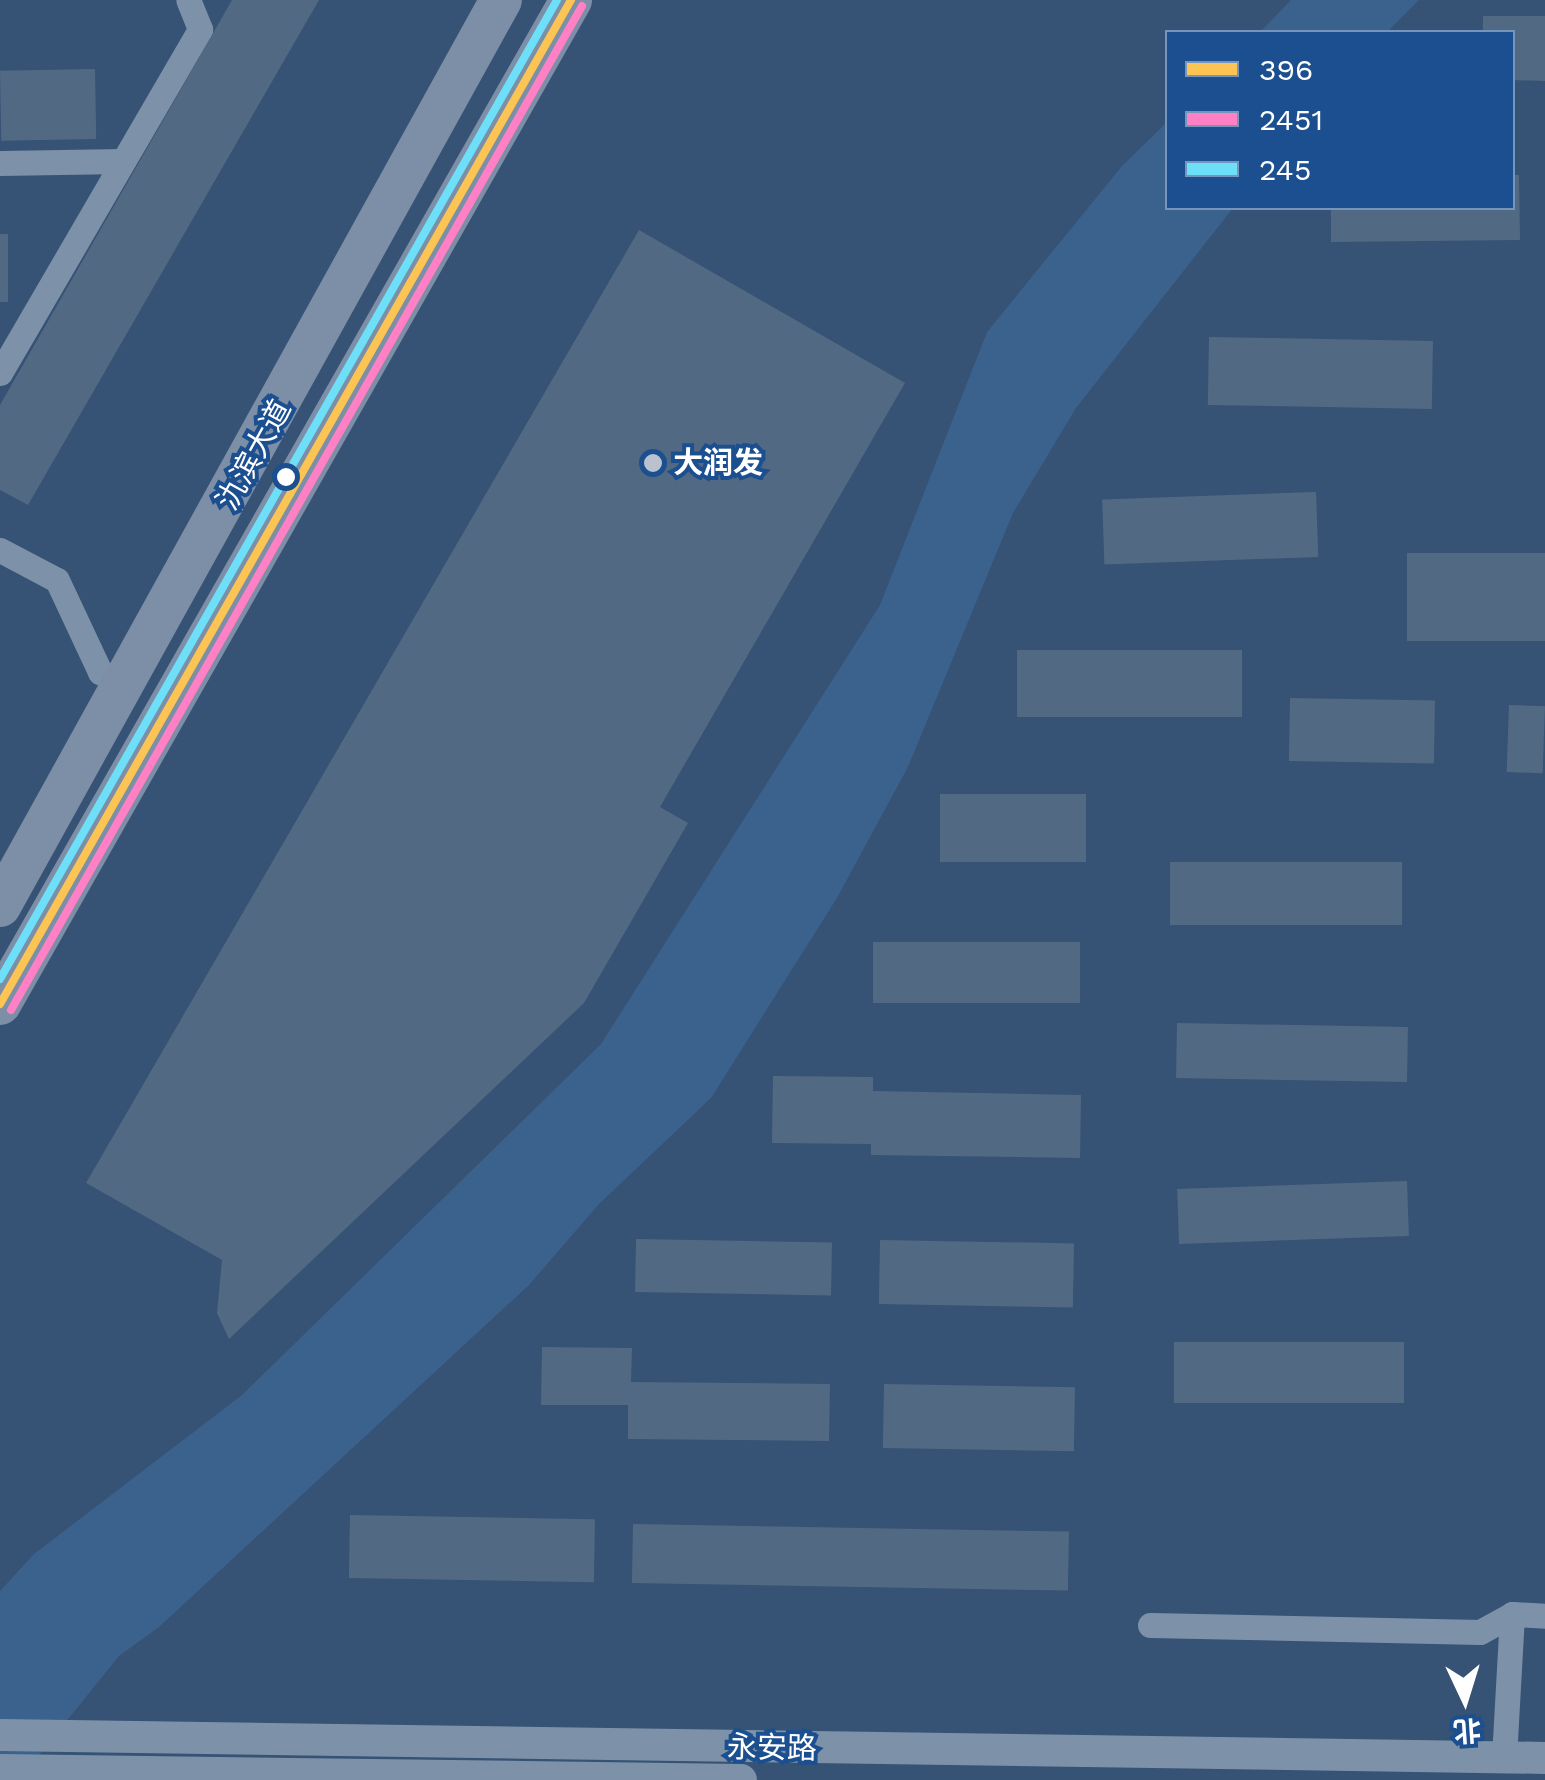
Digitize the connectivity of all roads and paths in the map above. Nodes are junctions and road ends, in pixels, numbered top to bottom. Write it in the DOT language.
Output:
graph roads {
  1 [pos="188,0"];
  2 [pos="501,0"];
  3 [pos="572,0"];
  4 [pos="123,162"];
  5 [pos="0,163"];
  6 [pos="1,370"];
  7 [pos="0,550"];
  8 [pos="127,684"];
  9 [pos="0,906"];
  10 [pos="0,1004"];
  11 [pos="1512,1614"];
  12 [pos="1545,1616"];
  13 [pos="1150,1624"];
  14 [pos="0,1735"];
  15 [pos="1504,1758"];
  16 [pos="1545,1758"];
  17 [pos="0,1770"];
  18 [pos="741,1780"];
  1 -- 4 [label="street"];
  2 -- 8 [label="main road, 氿滨大道"];
  3 -- 10 [label="main road, 氿滨大道"];
  4 -- 5 [label="street"];
  4 -- 6 [label="street"];
  7 -- 8 [label="street"];
  8 -- 9 [label="main road, 氿滨大道"];
  11 -- 12 [label="street"];
  11 -- 13 [label="street"];
  11 -- 15 [label="street"];
  14 -- 15 [label="street, 永安路"];
  15 -- 16 [label="street, 永安路"];
  17 -- 18 [label="street, 永安路"];
}
